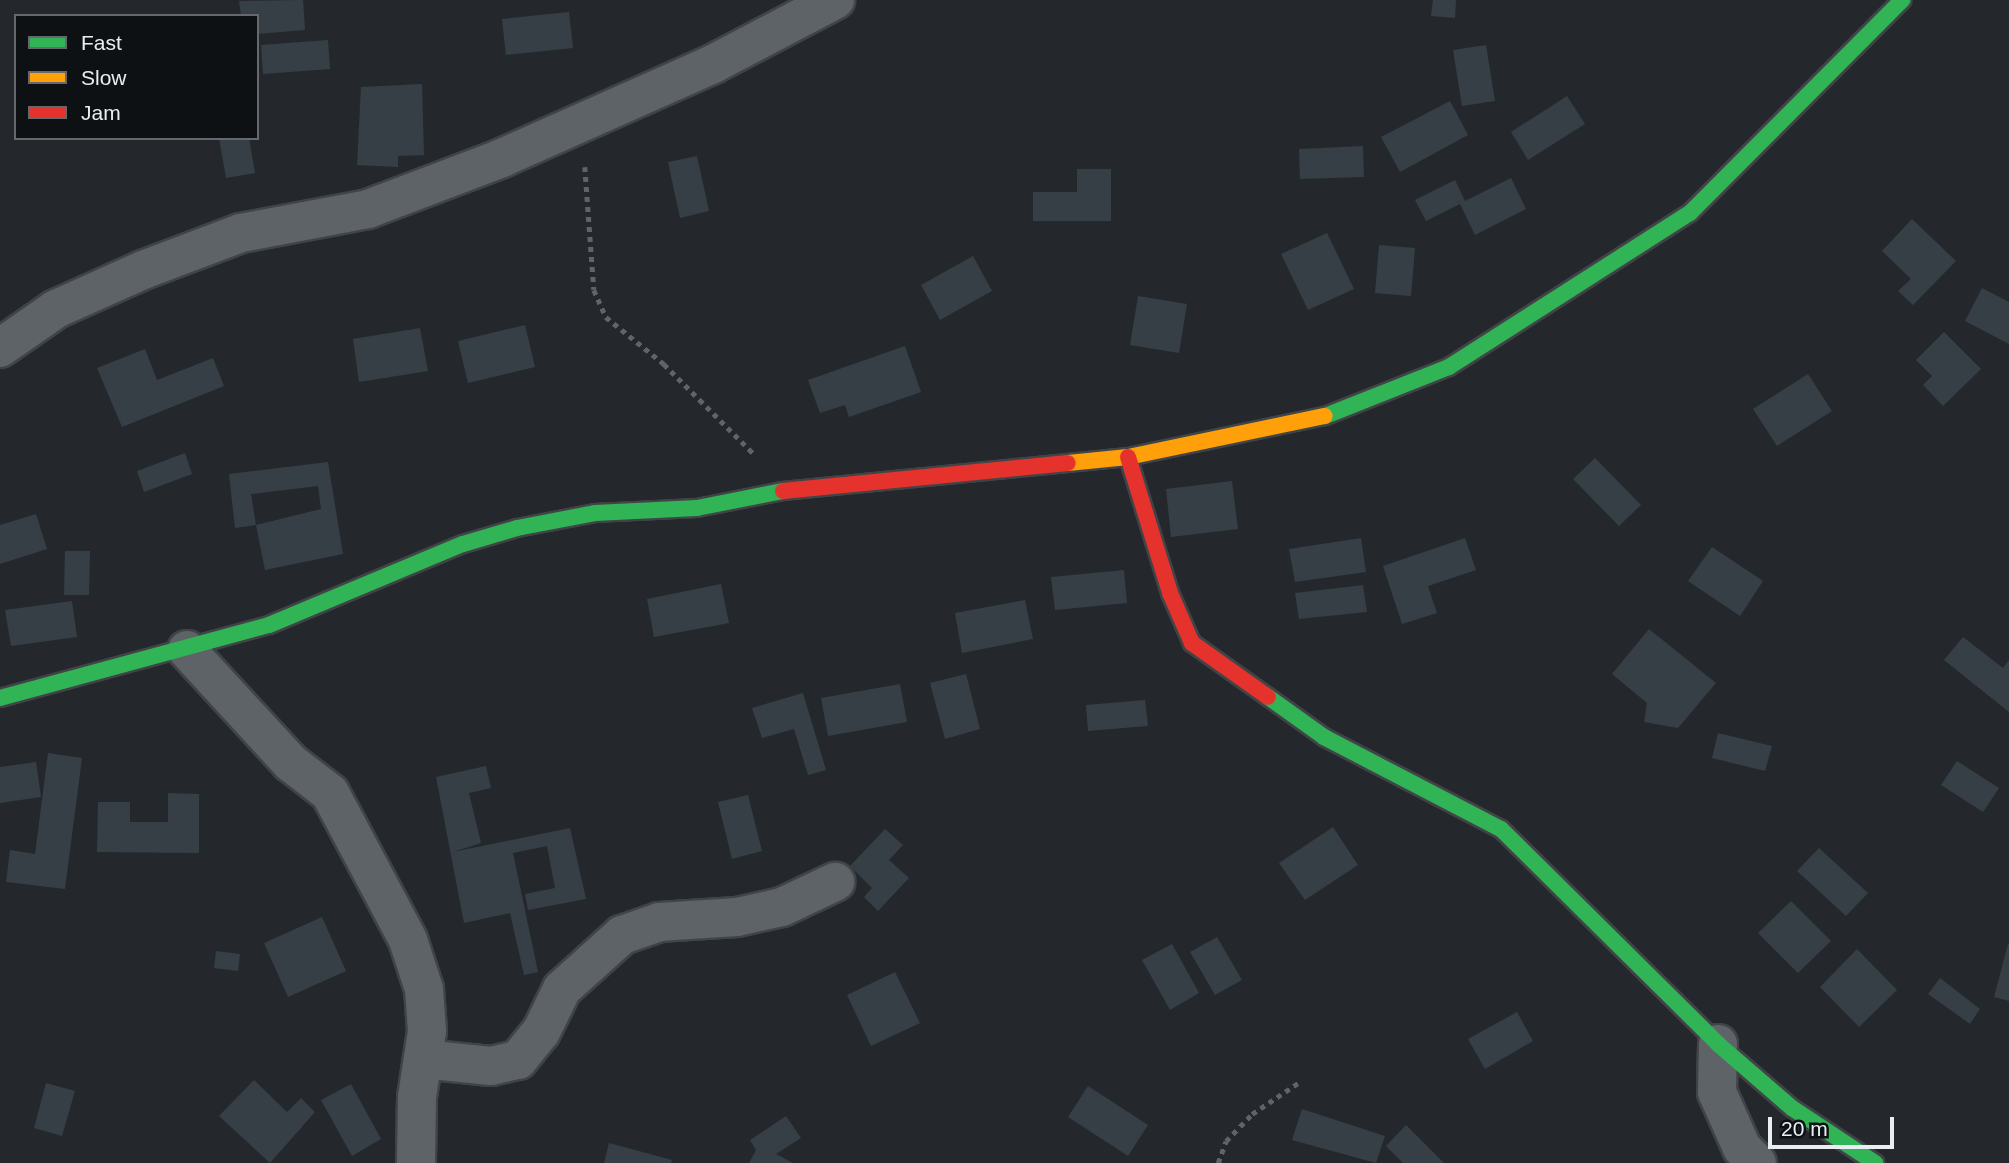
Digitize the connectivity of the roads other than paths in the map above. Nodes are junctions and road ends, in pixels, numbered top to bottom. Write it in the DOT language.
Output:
graph roads {
  1 [pos="835,0"];
  2 [pos="1902,0"];
  3 [pos="0,348"];
  4 [pos="1128,457"];
  5 [pos="187,650"];
  6 [pos="0,698"];
  7 [pos="835,882"];
  8 [pos="1718,1044"];
  9 [pos="423,1059"];
  10 [pos="416,1163"];
  11 [pos="1757,1163"];
  12 [pos="1875,1163"];
  1 -- 3 [label="street"];
  2 -- 4 [label="street"];
  4 -- 5 [label="street"];
  4 -- 8 [label="street"];
  5 -- 6 [label="street"];
  5 -- 9 [label="street"];
  7 -- 9 [label="street"];
  8 -- 11 [label="street"];
  8 -- 12 [label="street"];
  9 -- 10 [label="street"];
}
